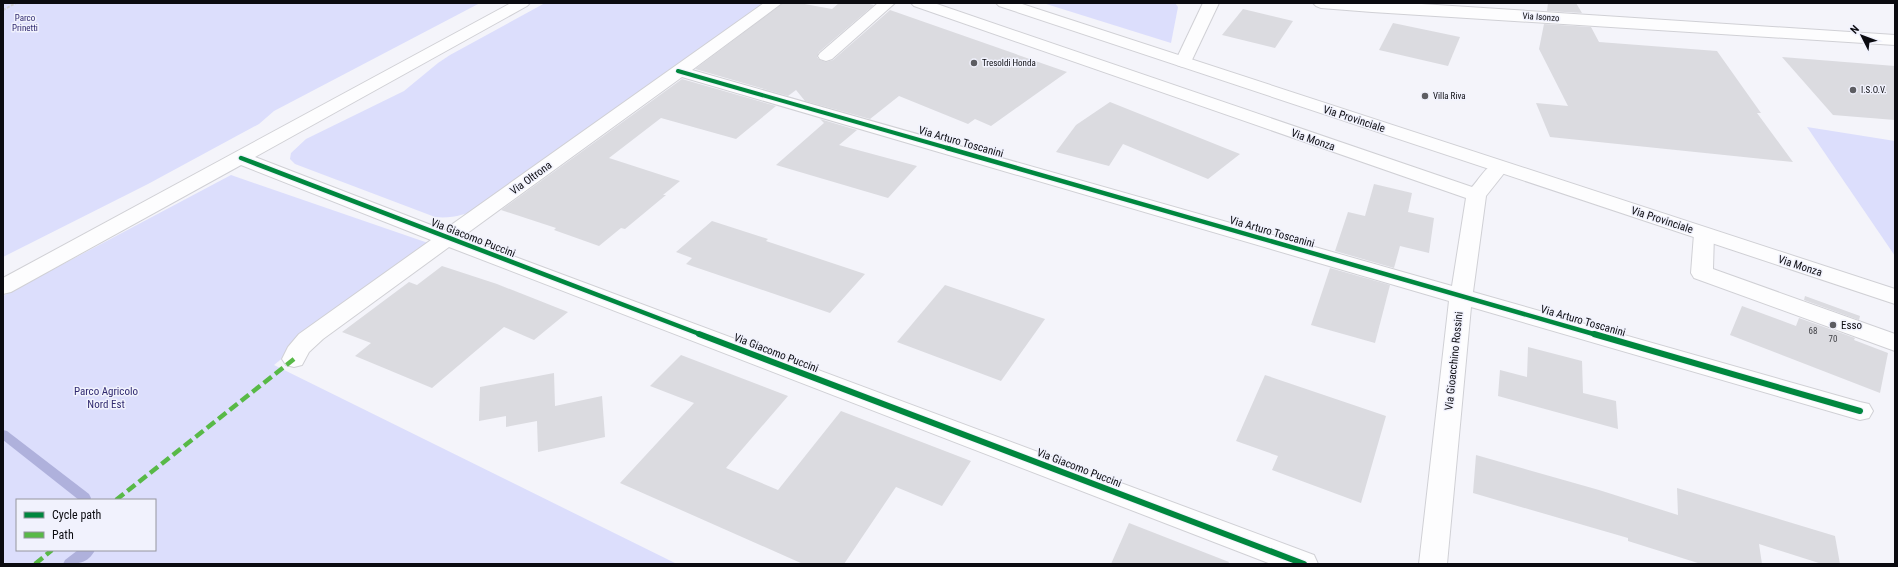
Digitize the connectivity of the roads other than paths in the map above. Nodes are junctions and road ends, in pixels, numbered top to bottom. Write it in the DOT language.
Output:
graph roads {
  1 [pos="522,3"];
  2 [pos="774,3"];
  3 [pos="887,3"];
  4 [pos="919,3"];
  5 [pos="1004,3"];
  6 [pos="1211,3"];
  7 [pos="1321,3"];
  8 [pos="1348,3"];
  9 [pos="1487,3"];
  10 [pos="1378,5"];
  11 [pos="1524,16"];
  12 [pos="1895,40"];
  13 [pos="826,56"];
  14 [pos="1183,62"];
  15 [pos="678,72"];
  16 [pos="241,158"];
  17 [pos="1499,167"];
  18 [pos="1476,195"];
  19 [pos="1704,234"];
  20 [pos="448,239"];
  21 [pos="3,287"];
  22 [pos="1461,296"];
  23 [pos="1895,297"];
  24 [pos="1895,343"];
  25 [pos="294,359"];
  26 [pos="1860,411"];
  27 [pos="1304,564"];
  28 [pos="1433,564"];
  1 -- 16 [label="street"];
  2 -- 15 [label="street, Via Oltrona"];
  3 -- 13 [label="street"];
  4 -- 18 [label="street, Via Monza"];
  5 -- 14 [label="street, Via Provinciale"];
  6 -- 14 [label="street"];
  7 -- 10 [label="street"];
  8 -- 10 [label="street, Via Isonzo"];
  9 -- 11 [label="street"];
  10 -- 11 [label="street, Via Isonzo"];
  11 -- 12 [label="street, Via Isonzo"];
  14 -- 17 [label="street, Via Provinciale"];
  15 -- 20 [label="street, Via Oltrona"];
  15 -- 22 [label="street, Via Arturo Toscanini"];
  16 -- 20 [label="street, Via Giacomo Puccini"];
  16 -- 21 [label="street"];
  17 -- 18 [label="street"];
  17 -- 19 [label="street, Via Provinciale"];
  18 -- 22 [label="street, Via Gioacchino Rossini"];
  19 -- 23 [label="street, Via Monza"];
  19 -- 24 [label="street"];
  20 -- 25 [label="street, Via Oltrona"];
  20 -- 27 [label="street, Via Giacomo Puccini"];
  22 -- 26 [label="street, Via Arturo Toscanini"];
  22 -- 28 [label="street, Via Gioacchino Rossini"];
}
